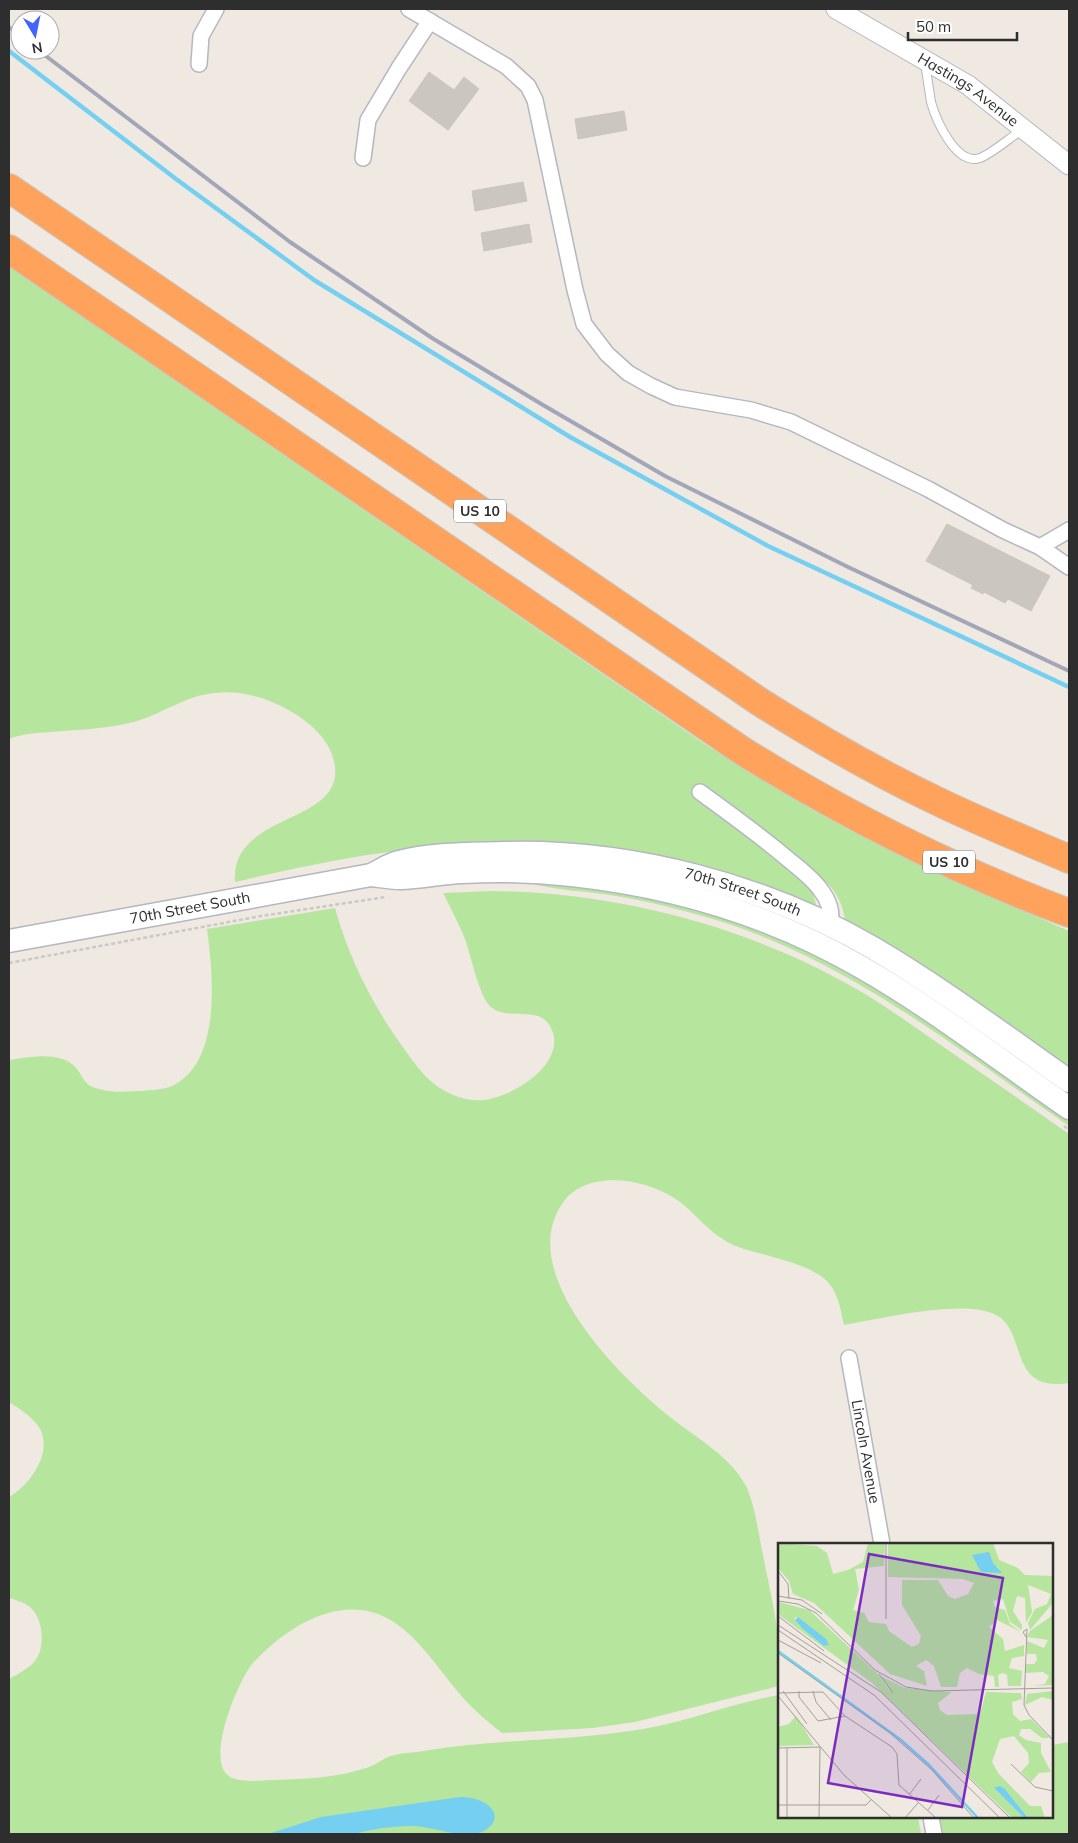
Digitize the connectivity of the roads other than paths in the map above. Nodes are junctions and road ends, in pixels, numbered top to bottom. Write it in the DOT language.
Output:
graph roads {
  1 [pos="216,9"];
  2 [pos="409,9"];
  3 [pos="836,9"];
  4 [pos="430,21"];
  5 [pos="925,60"];
  6 [pos="198,64"];
  7 [pos="1024,129"];
  8 [pos="363,158"];
  9 [pos="1069,165"];
  10 [pos="9,188"];
  11 [pos="9,249"];
  12 [pos="1069,530"];
  13 [pos="1040,547"];
  14 [pos="1069,567"];
  15 [pos="700,792"];
  16 [pos="964,814"];
  17 [pos="1069,851"];
  18 [pos="1069,860"];
  19 [pos="371,875"];
  20 [pos="1058,909"];
  21 [pos="1069,919"];
  22 [pos="829,925"];
  23 [pos="9,941"];
  24 [pos="1069,1081"];
  25 [pos="1065,1116"];
  26 [pos="849,1358"];
  27 [pos="882,1543"];
  28 [pos="931,1818"];
  29 [pos="934,1834"];
  1 -- 6 [label="street"];
  2 -- 4 [label="street"];
  3 -- 5 [label="street, Hastings Avenue"];
  4 -- 8 [label="street"];
  4 -- 13 [label="street"];
  5 -- 7 [label="street, Hastings Avenue"];
  5 -- 7 [label="lane"];
  7 -- 9 [label="street, Hastings Avenue"];
  10 -- 16 [label="highway, US 10"];
  11 -- 20 [label="highway, US 10"];
  12 -- 13 [label="street"];
  13 -- 14 [label="street"];
  15 -- 22 [label="street"];
  16 -- 17 [label="highway"];
  16 -- 18 [label="highway, US 10"];
  19 -- 22 [label="main road, 70th Street South"];
  19 -- 23 [label="main road, 70th Street South"];
  19 -- 25 [label="main road, 70th Street South"];
  20 -- 21 [label="highway"];
  22 -- 24 [label="main road, 70th Street South"];
  26 -- 27 [label="street, Lincoln Avenue"];
  28 -- 29 [label="street"];
}
